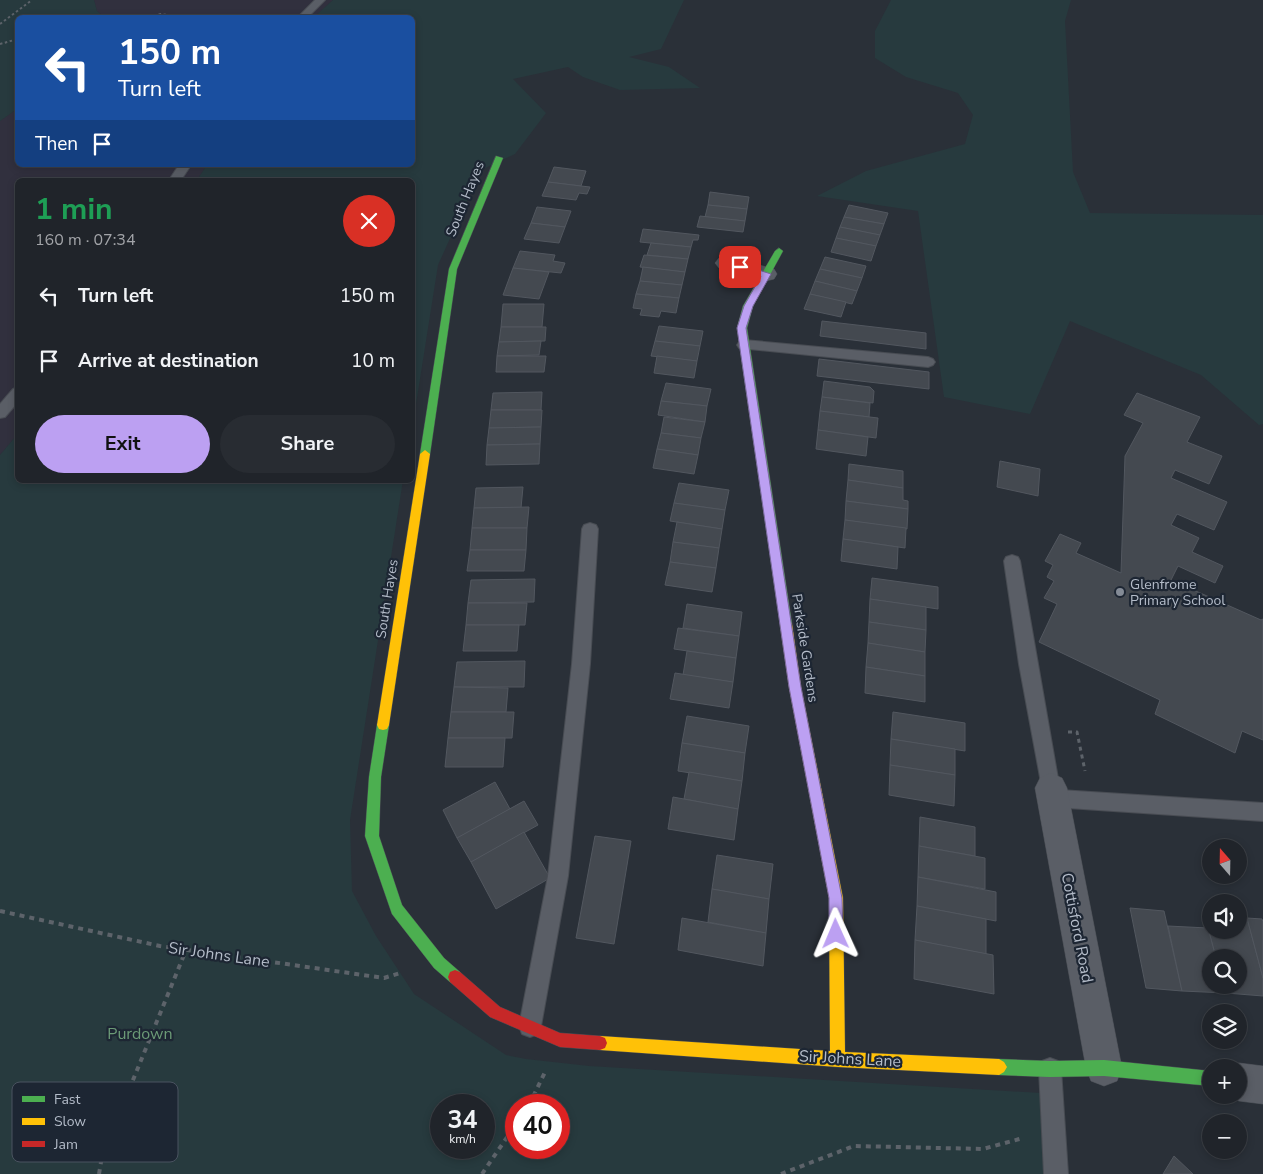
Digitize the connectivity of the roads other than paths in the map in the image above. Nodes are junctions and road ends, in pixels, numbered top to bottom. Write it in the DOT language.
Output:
graph roads {
  1 [pos="320,0"];
  2 [pos="303,15"];
  3 [pos="499,158"];
  4 [pos="185,167"];
  5 [pos="176,178"];
  6 [pos="779,251"];
  7 [pos="726,263"];
  8 [pos="766,274"];
  9 [pos="744,345"];
  10 [pos="928,362"];
  11 [pos="15,396"];
  12 [pos="0,414"];
  13 [pos="590,528"];
  14 [pos="1012,561"];
  15 [pos="1052,793"];
  16 [pos="1263,812"];
  17 [pos="495,1012"];
  18 [pos="530,1026"];
  19 [pos="838,1059"];
  20 [pos="1104,1068"];
  21 [pos="1050,1069"];
  22 [pos="1202,1079"];
  23 [pos="1247,1083"];
  24 [pos="1263,1085"];
  25 [pos="1056,1174"];
  1 -- 2 [label="lane"];
  3 -- 17 [label="street, South Hayes"];
  4 -- 5 [label="lane"];
  6 -- 8 [label="street, Parkside Gardens"];
  7 -- 8 [label="street"];
  8 -- 9 [label="street, Parkside Gardens"];
  9 -- 10 [label="lane"];
  9 -- 19 [label="street, Parkside Gardens"];
  11 -- 12 [label="lane"];
  13 -- 18 [label="lane"];
  14 -- 15 [label="lane"];
  15 -- 16 [label="lane"];
  15 -- 20 [label="street, Cottisford Road"];
  17 -- 18 [label="street, Sir Johns Lane"];
  18 -- 19 [label="street, Sir Johns Lane"];
  19 -- 21 [label="street, Sir Johns Lane"];
  20 -- 21 [label="street, Sir Johns Lane"];
  20 -- 22 [label="street, Sir Johns Lane"];
  21 -- 25 [label="lane"];
  23 -- 24 [label="street"];
}
